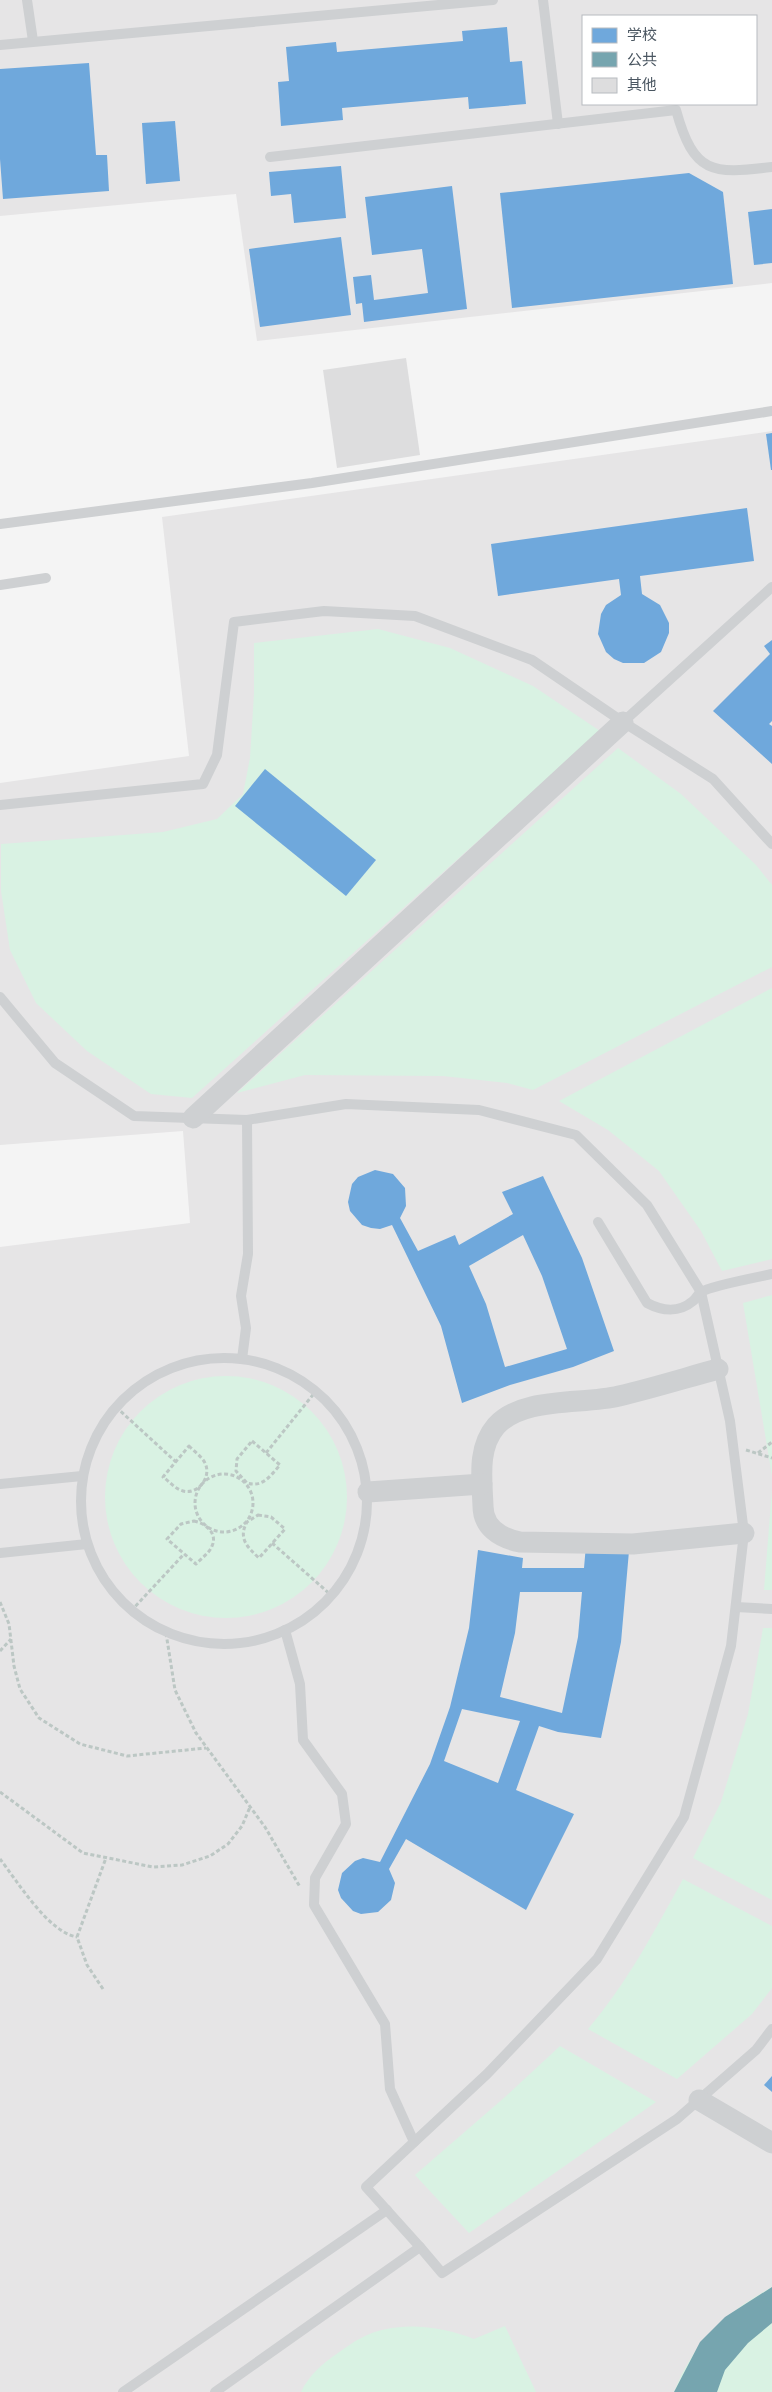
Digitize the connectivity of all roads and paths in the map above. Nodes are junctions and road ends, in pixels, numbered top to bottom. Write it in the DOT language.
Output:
graph roads {
  1 [pos="27,0"];
  2 [pos="493,0"];
  3 [pos="543,0"];
  4 [pos="33,41"];
  5 [pos="0,45"];
  6 [pos="558,124"];
  7 [pos="270,158"];
  8 [pos="772,167"];
  9 [pos="772,411"];
  10 [pos="0,524"];
  11 [pos="46,578"];
  12 [pos="0,585"];
  13 [pos="772,586"];
  14 [pos="623,722"];
  15 [pos="0,805"];
  16 [pos="772,844"];
  17 [pos="0,997"];
  18 [pos="193,1118"];
  19 [pos="247,1120"];
  20 [pos="598,1222"];
  21 [pos="772,1274"];
  22 [pos="701,1292"];
  23 [pos="242,1359"];
  24 [pos="718,1369"];
  25 [pos="316,1391"];
  26 [pos="116,1407"];
  27 [pos="772,1442"];
  28 [pos="733,1446"];
  29 [pos="266,1453"];
  30 [pos="757,1453"];
  31 [pos="772,1458"];
  32 [pos="176,1462"];
  33 [pos="82,1476"];
  34 [pos="243,1480"];
  35 [pos="0,1484"];
  36 [pos="202,1484"];
  37 [pos="482,1484"];
  38 [pos="368,1492"];
  39 [pos="247,1522"];
  40 [pos="205,1526"];
  41 [pos="744,1533"];
  42 [pos="272,1543"];
  43 [pos="86,1544"];
  44 [pos="0,1553"];
  45 [pos="184,1554"];
  46 [pos="332,1596"];
  47 [pos="0,1602"];
  48 [pos="736,1607"];
  49 [pos="772,1609"];
  50 [pos="131,1612"];
  51 [pos="285,1630"];
  52 [pos="166,1633"];
  53 [pos="11,1638"];
  54 [pos="0,1651"];
  55 [pos="207,1748"];
  56 [pos="0,1792"];
  57 [pos="250,1806"];
  58 [pos="106,1858"];
  59 [pos="0,1859"];
  60 [pos="314,1905"];
  61 [pos="77,1937"];
  62 [pos="103,1989"];
  63 [pos="772,2029"];
  64 [pos="699,2100"];
  65 [pos="414,2142"];
  66 [pos="772,2143"];
  67 [pos="387,2210"];
  68 [pos="420,2247"];
  69 [pos="123,2392"];
  70 [pos="215,2392"];
  1 -- 4 [label="lane"];
  2 -- 4 [label="lane"];
  3 -- 6 [label="lane"];
  4 -- 5 [label="lane"];
  6 -- 7 [label="lane"];
  6 -- 8 [label="lane"];
  9 -- 10 [label="lane"];
  11 -- 12 [label="lane"];
  13 -- 14 [label="lane"];
  14 -- 15 [label="lane"];
  14 -- 16 [label="lane"];
  14 -- 18 [label="street"];
  17 -- 18 [label="lane"];
  18 -- 19 [label="lane"];
  19 -- 22 [label="lane"];
  19 -- 23 [label="lane"];
  20 -- 22 [label="lane"];
  21 -- 22 [label="lane"];
  22 -- 24 [label="lane"];
  23 -- 25 [label="lane"];
  23 -- 26 [label="lane"];
  24 -- 28 [label="lane"];
  24 -- 37 [label="street"];
  25 -- 29 [label="path"];
  25 -- 38 [label="lane"];
  26 -- 32 [label="path"];
  26 -- 33 [label="lane"];
  27 -- 30 [label="path"];
  28 -- 30 [label="path"];
  28 -- 41 [label="lane"];
  29 -- 34 [label="path"];
  29 -- 34 [label="path"];
  30 -- 31 [label="path"];
  32 -- 36 [label="path"];
  32 -- 36 [label="path"];
  33 -- 35 [label="lane"];
  33 -- 43 [label="lane"];
  34 -- 36 [label="path"];
  34 -- 39 [label="path"];
  36 -- 40 [label="path"];
  37 -- 38 [label="street"];
  37 -- 41 [label="street"];
  38 -- 46 [label="lane"];
  39 -- 40 [label="path"];
  39 -- 42 [label="path"];
  39 -- 42 [label="path"];
  40 -- 45 [label="path"];
  40 -- 45 [label="path"];
  41 -- 48 [label="lane"];
  42 -- 46 [label="path"];
  43 -- 44 [label="lane"];
  43 -- 50 [label="lane"];
  45 -- 50 [label="path"];
  46 -- 51 [label="lane"];
  47 -- 53 [label="path"];
  48 -- 49 [label="lane"];
  48 -- 65 [label="lane"];
  50 -- 52 [label="lane"];
  51 -- 52 [label="lane"];
  51 -- 60 [label="lane"];
  52 -- 55 [label="path"];
  53 -- 54 [label="path"];
  53 -- 55 [label="path"];
  55 -- 57 [label="path"];
  56 -- 58 [label="path"];
  57 -- 58 [label="path"];
  57 -- 60 [label="path"];
  58 -- 61 [label="path"];
  59 -- 61 [label="path"];
  60 -- 65 [label="lane"];
  61 -- 62 [label="path"];
  63 -- 64 [label="lane"];
  64 -- 66 [label="street"];
  64 -- 68 [label="lane"];
  65 -- 67 [label="lane"];
  67 -- 68 [label="lane"];
  67 -- 69 [label="lane"];
  68 -- 70 [label="lane"];
}
